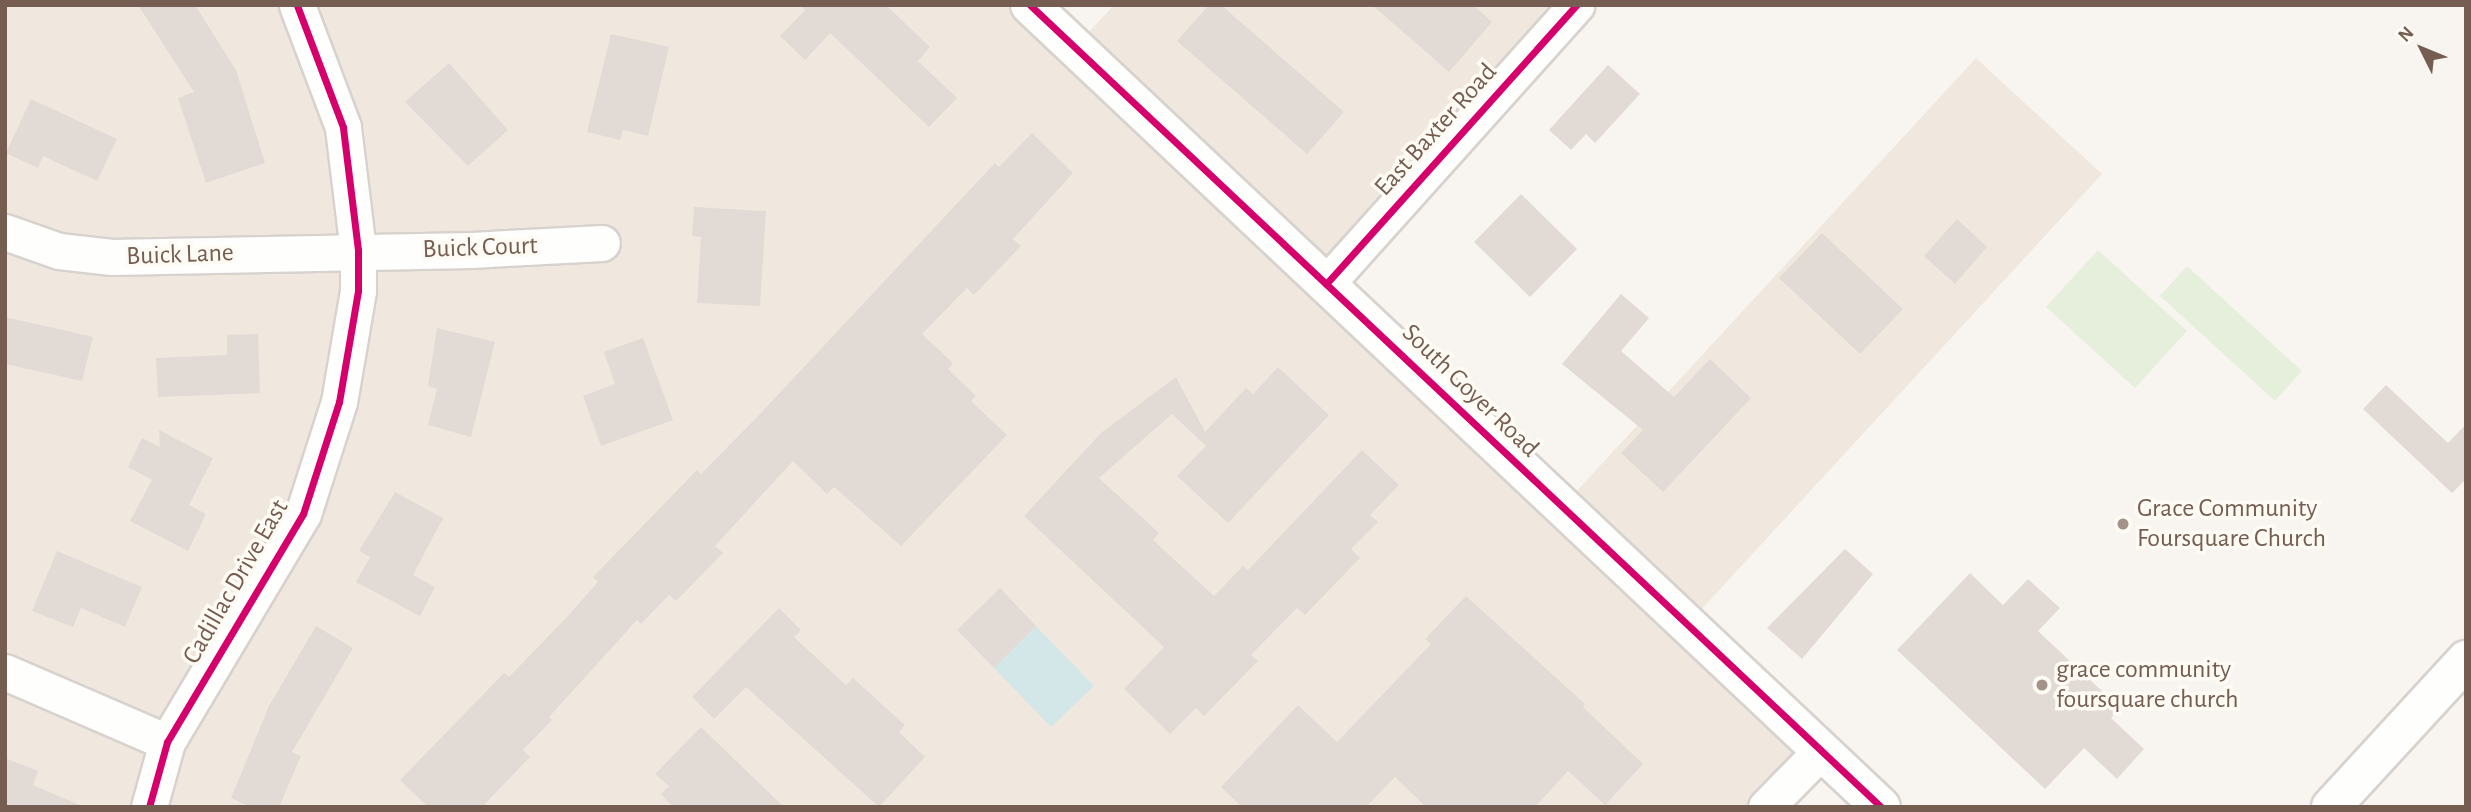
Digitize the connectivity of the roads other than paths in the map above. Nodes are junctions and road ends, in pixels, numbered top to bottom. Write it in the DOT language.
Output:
graph roads {
  1 [pos="297,5"];
  2 [pos="1030,5"];
  3 [pos="1576,5"];
  4 [pos="5,232"];
  5 [pos="602,243"];
  6 [pos="359,250"];
  7 [pos="1326,284"];
  8 [pos="2466,660"];
  9 [pos="5,672"];
  10 [pos="167,741"];
  11 [pos="1820,752"];
  12 [pos="149,807"];
  13 [pos="1766,807"];
  14 [pos="1881,807"];
  15 [pos="2331,807"];
  1 -- 6 [label="street, Cadillac Drive East"];
  2 -- 7 [label="street, South Goyer Road"];
  3 -- 7 [label="street, East Baxter Road"];
  4 -- 6 [label="street, Buick Lane"];
  5 -- 6 [label="street, Buick Court"];
  6 -- 10 [label="street, Cadillac Drive East"];
  7 -- 11 [label="street, South Goyer Road"];
  8 -- 15 [label="street"];
  9 -- 10 [label="street"];
  10 -- 12 [label="street, Cadillac Drive East"];
  11 -- 13 [label="street"];
  11 -- 14 [label="street, South Goyer Road"];
}
